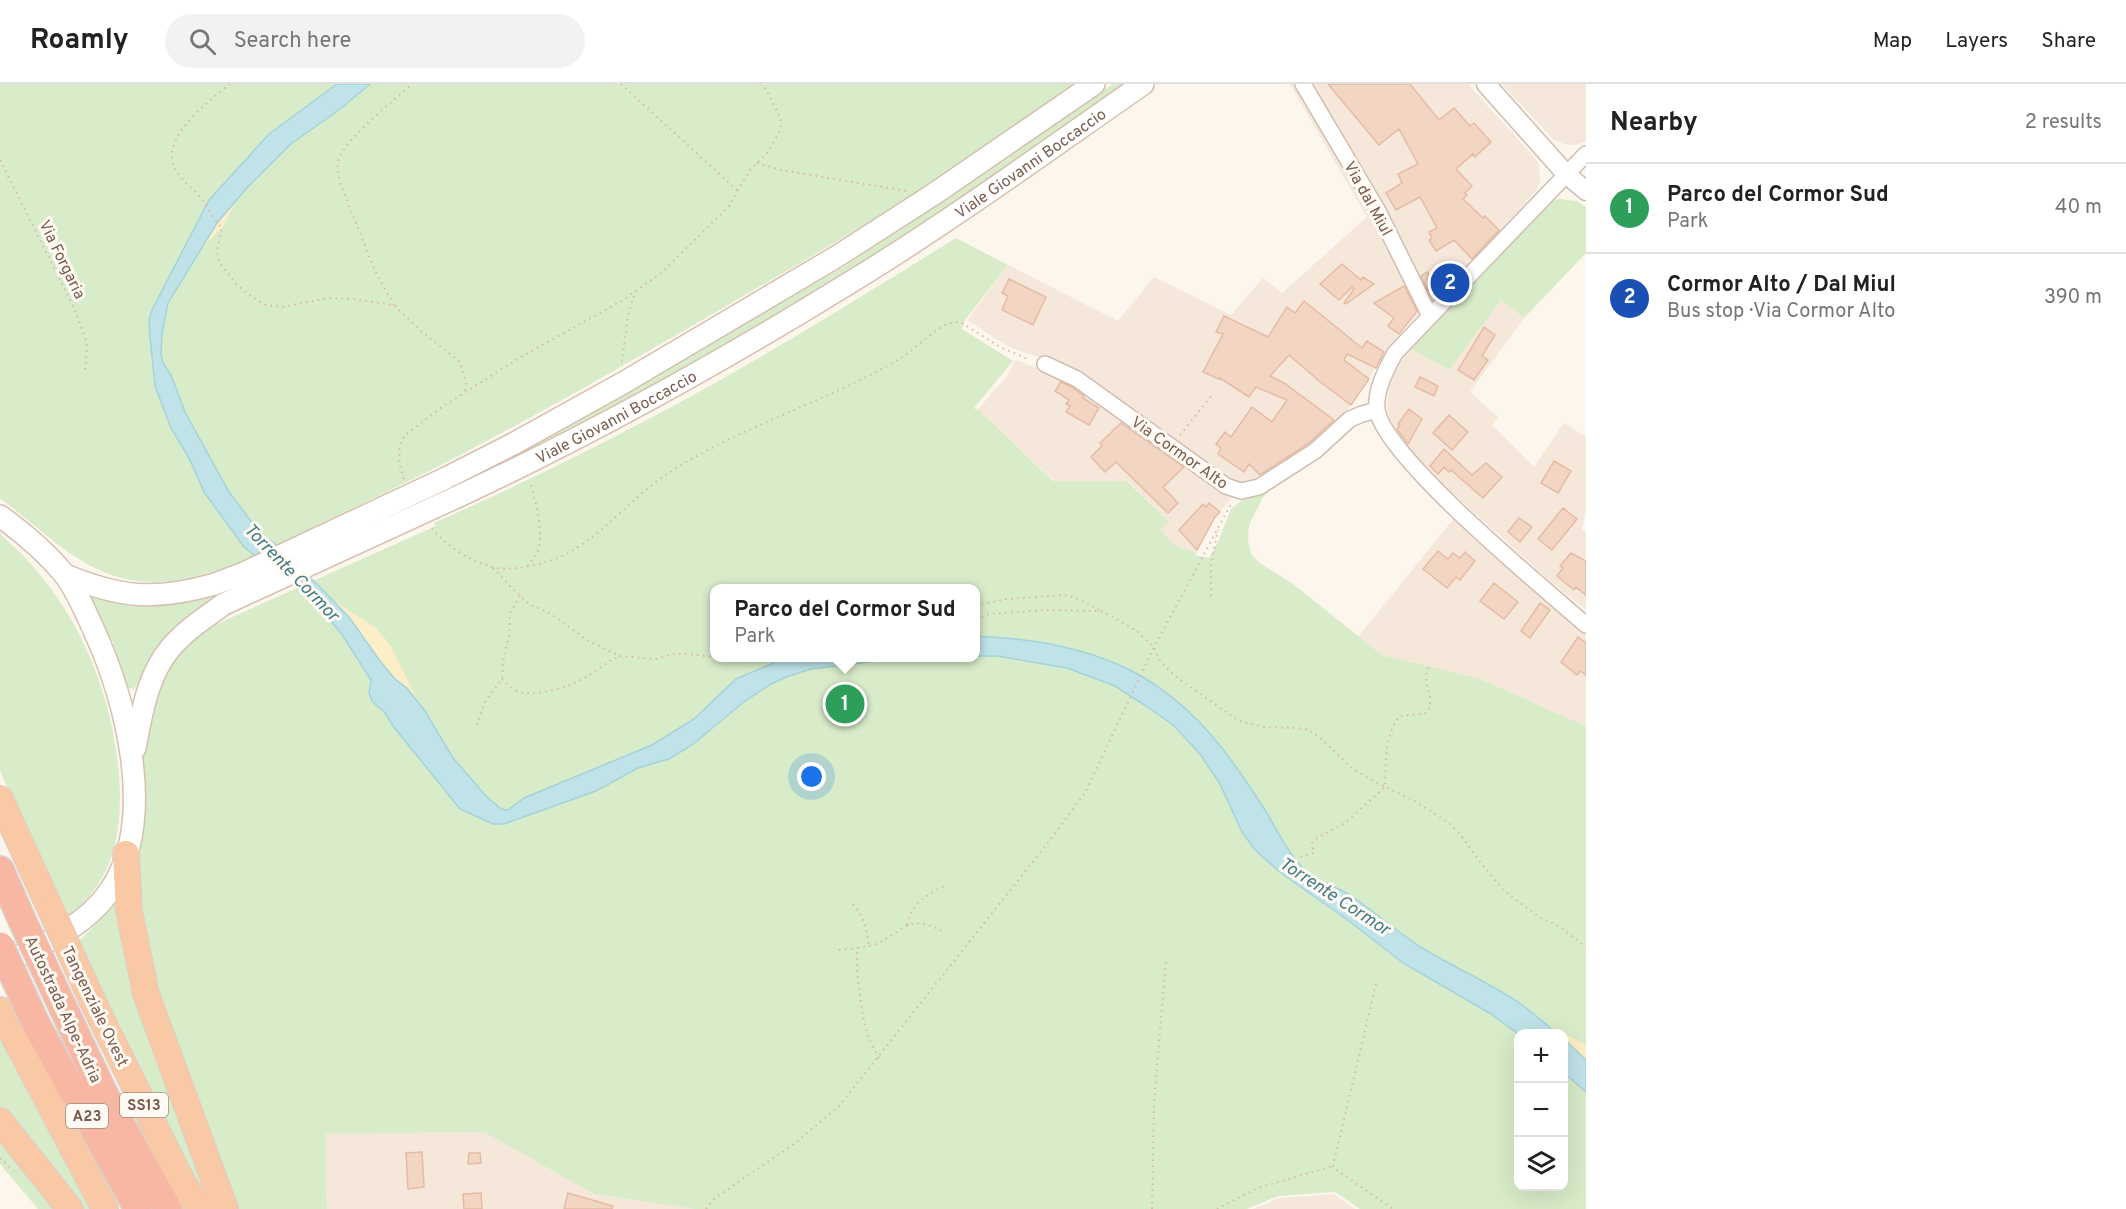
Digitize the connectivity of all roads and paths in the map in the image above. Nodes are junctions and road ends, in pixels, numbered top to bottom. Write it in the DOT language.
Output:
graph roads {
  1 [pos="230,84"];
  2 [pos="412,84"];
  3 [pos="621,84"];
  4 [pos="761,84"];
  5 [pos="1094,84"];
  6 [pos="1143,84"];
  7 [pos="1303,84"];
  8 [pos="1486,84"];
  9 [pos="1586,154"];
  10 [pos="0,160"];
  11 [pos="757,163"];
  12 [pos="1566,174"];
  13 [pos="738,191"];
  14 [pos="1586,191"];
  15 [pos="934,194"];
  16 [pos="635,291"];
  17 [pos="394,305"];
  18 [pos="1430,316"];
  19 [pos="1045,364"];
  20 [pos="85,374"];
  21 [pos="623,383"];
  22 [pos="465,392"];
  23 [pos="1212,395"];
  24 [pos="1377,410"];
  25 [pos="1172,447"];
  26 [pos="399,453"];
  27 [pos="524,464"];
  28 [pos="1241,491"];
  29 [pos="0,516"];
  30 [pos="1219,524"];
  31 [pos="430,526"];
  32 [pos="527,566"];
  33 [pos="492,567"];
  34 [pos="64,574"];
  35 [pos="520,596"];
  36 [pos="1211,596"];
  37 [pos="980,605"];
  38 [pos="1101,611"];
  39 [pos="980,617"];
  40 [pos="1586,625"];
  41 [pos="1153,648"];
  42 [pos="620,656"];
  43 [pos="710,657"];
  44 [pos="1429,666"];
  45 [pos="502,680"];
  46 [pos="477,725"];
  47 [pos="133,761"];
  48 [pos="1385,787"];
  49 [pos="0,799"];
  50 [pos="126,854"];
  51 [pos="1296,861"];
  52 [pos="0,870"];
  53 [pos="947,884"];
  54 [pos="853,904"];
  55 [pos="907,925"];
  56 [pos="945,933"];
  57 [pos="0,946"];
  58 [pos="869,946"];
  59 [pos="1586,947"];
  60 [pos="857,948"];
  61 [pos="839,950"];
  62 [pos="1166,958"];
  63 [pos="0,966"];
  64 [pos="1376,984"];
  65 [pos="5,1022"];
  66 [pos="879,1058"];
  67 [pos="0,1121"];
  68 [pos="1333,1166"];
  69 [pos="70,1209"];
  70 [pos="105,1209"];
  71 [pos="138,1209"];
  72 [pos="168,1209"];
  73 [pos="199,1209"];
  74 [pos="225,1209"];
  75 [pos="706,1209"];
  76 [pos="1152,1209"];
  77 [pos="1216,1209"];
  78 [pos="1393,1209"];
  1 -- 17 [label="path"];
  2 -- 17 [label="path"];
  3 -- 13 [label="path"];
  4 -- 11 [label="path"];
  5 -- 15 [label="main road, Viale Giovanni Boccaccio"];
  6 -- 27 [label="main road, Viale Giovanni Boccaccio"];
  7 -- 18 [label="street, Via dal Miul"];
  8 -- 12 [label="street"];
  9 -- 12 [label="street"];
  10 -- 20 [label="path, Via Forgaria"];
  11 -- 13 [label="path"];
  11 -- 15 [label="path"];
  12 -- 14 [label="street"];
  12 -- 18 [label="street"];
  13 -- 16 [label="path"];
  15 -- 21 [label="main road, Viale Giovanni Boccaccio"];
  16 -- 21 [label="path"];
  16 -- 22 [label="path"];
  17 -- 22 [label="path"];
  18 -- 24 [label="street"];
  19 -- 25 [label="street, Via Cormor Alto"];
  19 -- 32 [label="path"];
  21 -- 34 [label="main road, Viale Giovanni Boccaccio, bridge"];
  22 -- 26 [label="path"];
  23 -- 25 [label="path"];
  24 -- 28 [label="street, Via Cormor Alto"];
  24 -- 40 [label="street"];
  25 -- 28 [label="street, Via Cormor Alto"];
  27 -- 32 [label="path"];
  27 -- 47 [label="main road, Viale Giovanni Boccaccio, bridge"];
  28 -- 30 [label="path"];
  29 -- 34 [label="main road"];
  30 -- 36 [label="path"];
  30 -- 41 [label="path"];
  31 -- 33 [label="path"];
  32 -- 33 [label="path"];
  33 -- 35 [label="path"];
  34 -- 47 [label="main road"];
  35 -- 42 [label="path"];
  35 -- 45 [label="path"];
  37 -- 38 [label="path"];
  38 -- 39 [label="path"];
  38 -- 41 [label="path"];
  41 -- 48 [label="path"];
  41 -- 66 [label="path"];
  42 -- 43 [label="path"];
  42 -- 45 [label="path"];
  44 -- 48 [label="path"];
  45 -- 46 [label="path"];
  47 -- 50 [label="main road"];
  48 -- 51 [label="path"];
  48 -- 59 [label="path"];
  49 -- 73 [label="highway, Tangenziale Ovest / SS13, bridge"];
  50 -- 63 [label="main road"];
  50 -- 74 [label="highway"];
  52 -- 72 [label="highway, Autostrada Alpe-Adria / A23, bridge"];
  53 -- 55 [label="path"];
  54 -- 58 [label="path"];
  55 -- 56 [label="path"];
  55 -- 58 [label="path"];
  57 -- 71 [label="highway, Autostrada Alpe-Adria / A23, bridge"];
  58 -- 60 [label="path"];
  60 -- 61 [label="path"];
  60 -- 66 [label="path"];
  62 -- 76 [label="path"];
  64 -- 68 [label="path"];
  65 -- 70 [label="highway"];
  66 -- 75 [label="path"];
  67 -- 69 [label="highway"];
  68 -- 77 [label="path"];
  68 -- 78 [label="path"];
}
